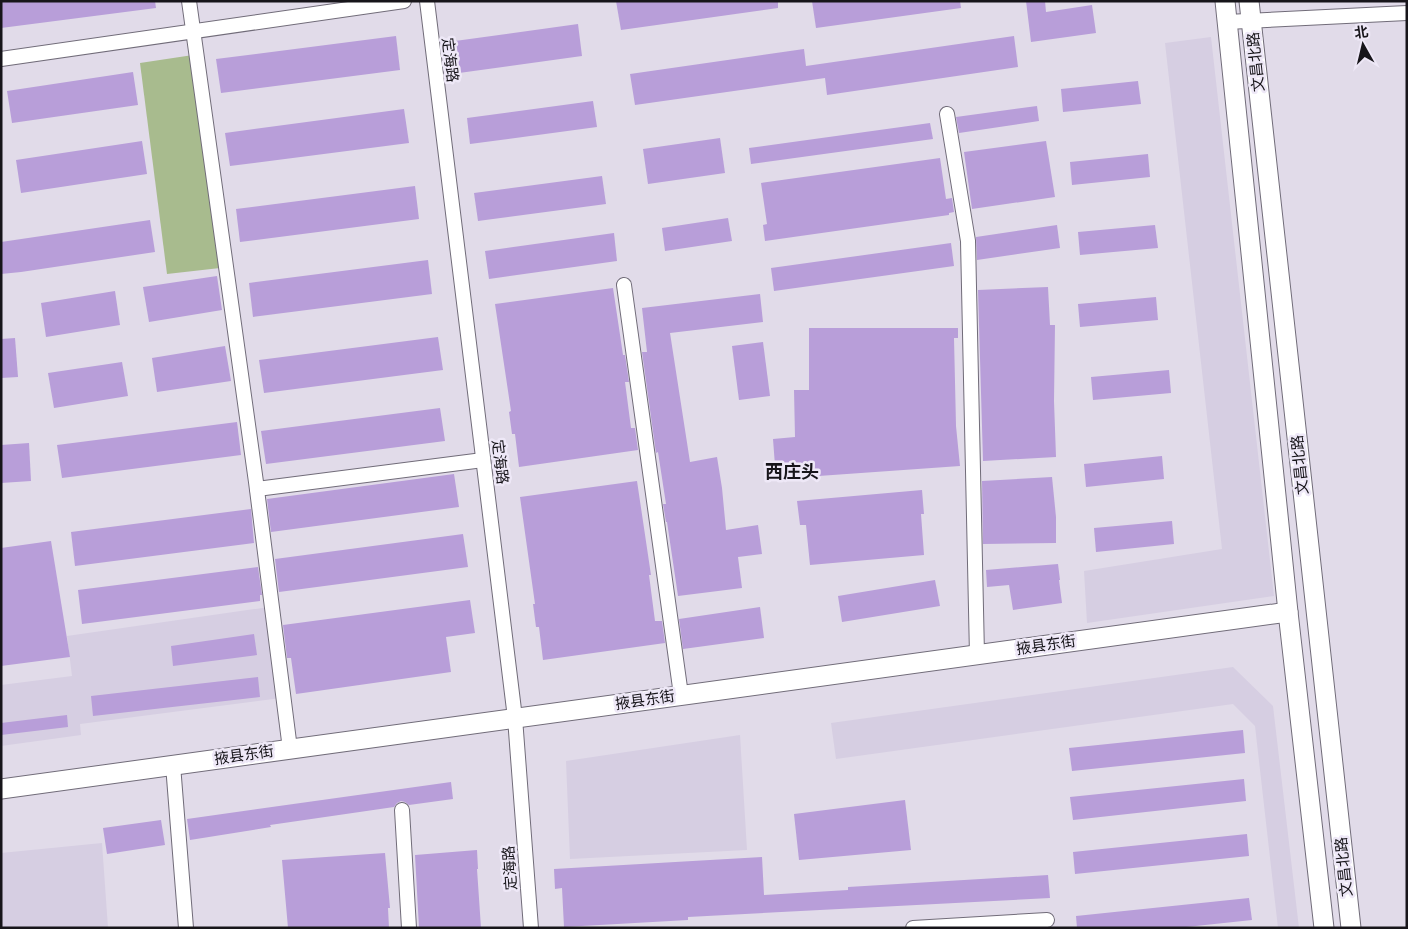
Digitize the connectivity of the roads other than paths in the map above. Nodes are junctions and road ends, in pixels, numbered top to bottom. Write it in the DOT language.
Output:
graph roads {
  1 [pos="189,1"];
  2 [pos="404,1"];
  3 [pos="427,1"];
  4 [pos="1225,1"];
  5 [pos="1250,11"];
  6 [pos="1407,13"];
  7 [pos="1227,22"];
  8 [pos="193,32"];
  9 [pos="1,59"];
  10 [pos="947,114"];
  11 [pos="624,285"];
  12 [pos="483,460"];
  13 [pos="257,489"];
  14 [pos="1288,612"];
  15 [pos="978,655"];
  16 [pos="681,695"];
  17 [pos="515,718"];
  18 [pos="290,749"];
  19 [pos="173,765"];
  20 [pos="1,789"];
  21 [pos="402,810"];
  22 [pos="1047,920"];
  23 [pos="186,928"];
  24 [pos="409,928"];
  25 [pos="531,928"];
  26 [pos="913,928"];
  27 [pos="1324,928"];
  28 [pos="1351,928"];
  1 -- 8 [label="street"];
  2 -- 8 [label="street"];
  3 -- 12 [label="street, 定海路"];
  4 -- 7 [label="main road, 文昌北路"];
  5 -- 6 [label="street"];
  5 -- 7 [label="street"];
  5 -- 28 [label="main road, 文昌北路"];
  7 -- 14 [label="main road, 文昌北路"];
  8 -- 9 [label="street"];
  8 -- 13 [label="street"];
  10 -- 15 [label="street"];
  11 -- 16 [label="street"];
  12 -- 13 [label="street"];
  12 -- 17 [label="street, 定海路"];
  13 -- 18 [label="street"];
  14 -- 15 [label="main road, 掖县东街"];
  14 -- 27 [label="main road, 文昌北路"];
  15 -- 16 [label="main road, 掖县东街"];
  16 -- 17 [label="main road, 掖县东街"];
  17 -- 18 [label="main road, 掖县东街"];
  17 -- 25 [label="street, 定海路"];
  18 -- 19 [label="main road, 掖县东街"];
  19 -- 20 [label="main road, 掖县东街"];
  19 -- 23 [label="street"];
  21 -- 24 [label="street"];
  22 -- 26 [label="street"];
}
